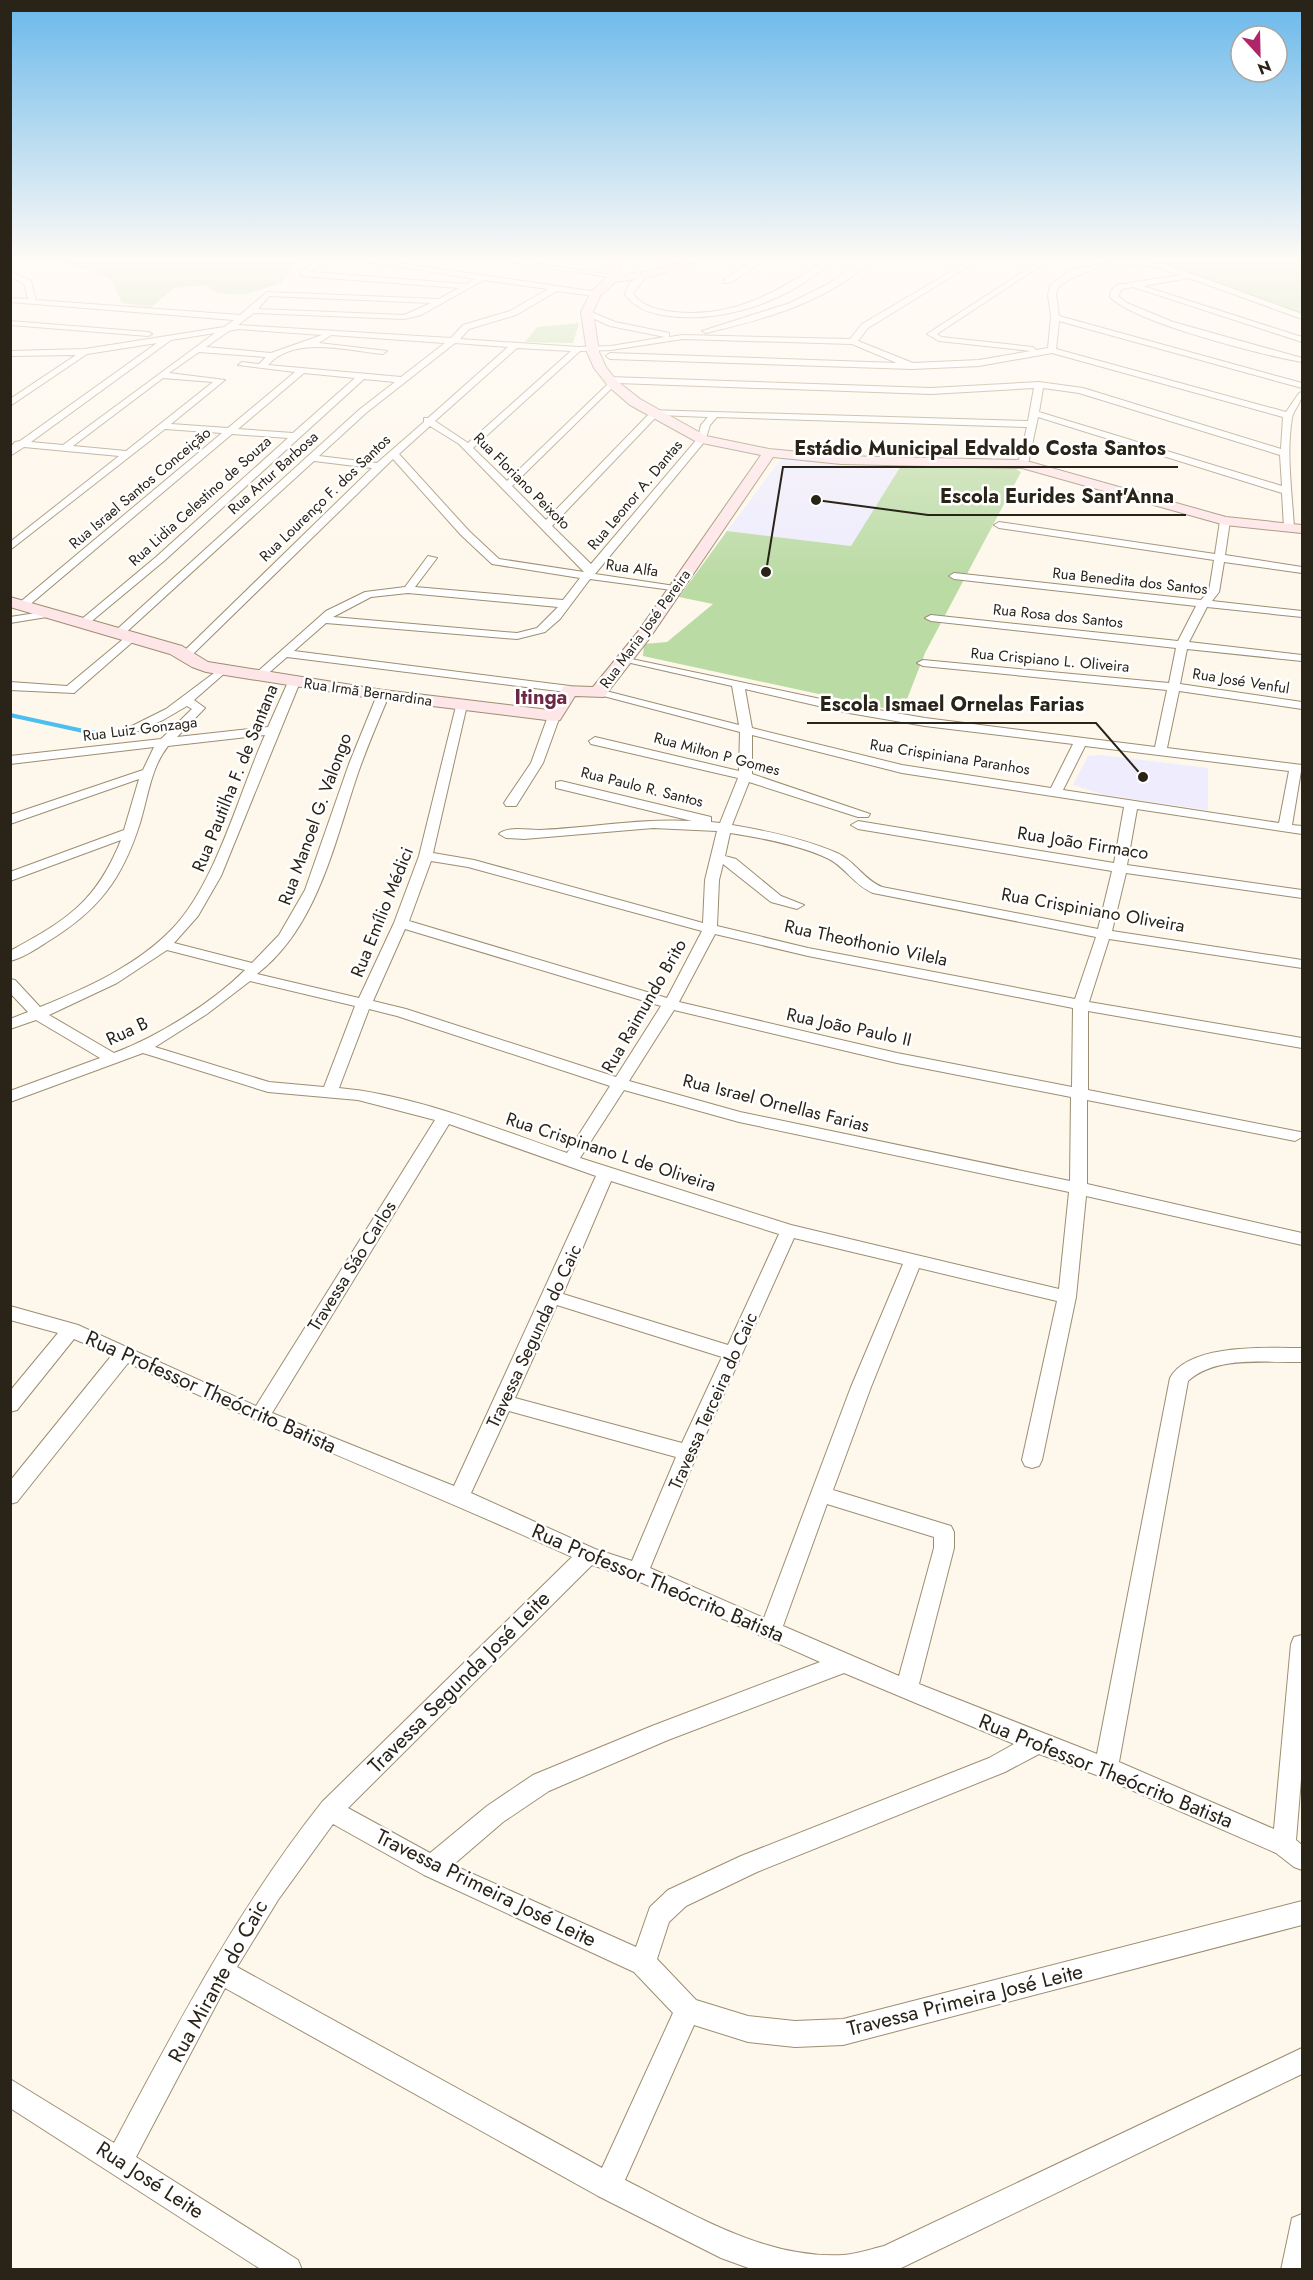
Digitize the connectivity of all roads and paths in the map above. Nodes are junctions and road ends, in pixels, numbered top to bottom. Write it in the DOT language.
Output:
graph roads {
  1 [pos="67,364"];
  2 [pos="134,364"];
  3 [pos="175,364"];
  4 [pos="424,364"];
  5 [pos="492,364"];
  6 [pos="571,364"];
  7 [pos="598,364"];
  8 [pos="748,364"];
  9 [pos="888,364"];
  10 [pos="973,364"];
  11 [pos="1104,364"];
  12 [pos="1225,364"];
  13 [pos="242,365"];
  14 [pos="262,366"];
  15 [pos="303,370"];
  16 [pos="161,375"];
  17 [pos="363,375"];
  18 [pos="910,378"];
  19 [pos="405,380"];
  20 [pos="611,382"];
  21 [pos="1039,385"];
  22 [pos="1302,386"];
  23 [pos="1302,395"];
  24 [pos="10,403"];
  25 [pos="652,413"];
  26 [pos="715,414"];
  27 [pos="1036,414"];
  28 [pos="1288,415"];
  29 [pos="427,420"];
  30 [pos="1030,424"];
  31 [pos="163,426"];
  32 [pos="232,431"];
  33 [pos="294,436"];
  34 [pos="702,439"];
  35 [pos="10,444"];
  36 [pos="22,445"];
  37 [pos="65,448"];
  38 [pos="468,448"];
  39 [pos="10,453"];
  40 [pos="393,453"];
  41 [pos="769,453"];
  42 [pos="1285,453"];
  43 [pos="128,454"];
  44 [pos="312,458"];
  45 [pos="1023,464"];
  46 [pos="379,466"];
  47 [pos="507,486"];
  48 [pos="1287,491"];
  49 [pos="564,506"];
  50 [pos="528,508"];
  51 [pos="1225,521"];
  52 [pos="999,525"];
  53 [pos="546,526"];
  54 [pos="1296,528"];
  55 [pos="10,547"];
  56 [pos="432,558"];
  57 [pos="1219,558"];
  58 [pos="1302,570"];
  59 [pos="588,574"];
  60 [pos="954,576"];
  61 [pos="675,589"];
  62 [pos="408,590"];
  63 [pos="17,604"];
  64 [pos="566,604"];
  65 [pos="1203,604"];
  66 [pos="49,614"];
  67 [pos="1302,614"];
  68 [pos="931,618"];
  69 [pos="322,619"];
  70 [pos="10,620"];
  71 [pos="83,623"];
  72 [pos="125,636"];
  73 [pos="1183,644"];
  74 [pos="284,653"];
  75 [pos="187,654"];
  76 [pos="1302,658"];
  77 [pos="626,659"];
  78 [pos="923,663"];
  79 [pos="222,670"];
  80 [pos="260,675"];
  81 [pos="294,682"];
  82 [pos="738,685"];
  83 [pos="10,686"];
  84 [pos="1174,687"];
  85 [pos="570,690"];
  86 [pos="598,693"];
  87 [pos="383,695"];
  88 [pos="188,701"];
  89 [pos="461,705"];
  90 [pos="1302,706"];
  91 [pos="554,716"];
  92 [pos="135,728"];
  93 [pos="273,730"];
  94 [pos="746,731"];
  95 [pos="595,741"];
  96 [pos="164,743"];
  97 [pos="1080,743"];
  98 [pos="1160,753"];
  99 [pos="27,759"];
  100 [pos="10,760"];
  101 [pos="10,765"];
  102 [pos="1299,769"];
  103 [pos="148,772"];
  104 [pos="745,776"];
  105 [pos="561,784"];
  106 [pos="1056,791"];
  107 [pos="511,803"];
  108 [pos="1131,805"];
  109 [pos="10,820"];
  110 [pos="860,820"];
  111 [pos="719,826"];
  112 [pos="1285,827"];
  113 [pos="1302,830"];
  114 [pos="130,832"];
  115 [pos="506,834"];
  116 [pos="426,856"];
  117 [pos="717,858"];
  118 [pos="1118,868"];
  119 [pos="10,877"];
  120 [pos="1302,894"];
  121 [pos="797,905"];
  122 [pos="401,923"];
  123 [pos="710,928"];
  124 [pos="1104,934"];
  125 [pos="165,945"];
  126 [pos="13,952"];
  127 [pos="1302,964"];
  128 [pos="252,972"];
  129 [pos="10,983"];
  130 [pos="364,1003"];
  131 [pos="670,1004"];
  132 [pos="1080,1005"];
  133 [pos="39,1015"];
  134 [pos="10,1024"];
  135 [pos="1302,1043"];
  136 [pos="143,1048"];
  137 [pos="114,1060"];
  138 [pos="621,1084"];
  139 [pos="330,1091"];
  140 [pos="1081,1095"];
  141 [pos="10,1097"];
  142 [pos="444,1117"];
  143 [pos="1295,1136"];
  144 [pos="570,1161"];
  145 [pos="606,1173"];
  146 [pos="1078,1188"];
  147 [pos="789,1231"];
  148 [pos="1302,1239"];
  149 [pos="913,1262"];
  150 [pos="552,1297"];
  151 [pos="1067,1297"];
  152 [pos="10,1314"];
  153 [pos="71,1330"];
  154 [pos="125,1353"];
  155 [pos="734,1354"];
  156 [pos="1302,1355"];
  157 [pos="503,1402"];
  158 [pos="10,1405"];
  159 [pos="260,1416"];
  160 [pos="688,1452"];
  161 [pos="1032,1460"];
  162 [pos="821,1494"];
  163 [pos="10,1496"];
  164 [pos="459,1497"];
  165 [pos="588,1555"];
  166 [pos="638,1572"];
  167 [pos="770,1631"];
  168 [pos="1302,1644"];
  169 [pos="844,1663"];
  170 [pos="907,1687"];
  171 [pos="1037,1743"];
  172 [pos="1106,1768"];
  173 [pos="330,1810"];
  174 [pos="1284,1845"];
  175 [pos="1302,1859"];
  176 [pos="432,1867"];
  177 [pos="1302,1913"];
  178 [pos="643,1963"];
  179 [pos="221,1972"];
  180 [pos="688,2010"];
  181 [pos="1302,2061"];
  182 [pos="10,2092"];
  183 [pos="120,2160"];
  184 [pos="608,2186"];
  185 [pos="1302,2228"];
  186 [pos="288,2270"];
  187 [pos="1295,2270"];
  1 -- 24 [label="street"];
  2 -- 36 [label="street"];
  3 -- 16 [label="street"];
  4 -- 19 [label="street, Rua Artur Barbosa"];
  5 -- 29 [label="street, Rua Lourenço F. dos Santos"];
  6 -- 38 [label="street"];
  7 -- 20 [label="main road"];
  8 -- 18 [label="street"];
  9 -- 18 [label="street"];
  10 -- 18 [label="street"];
  11 -- 28 [label="street"];
  12 -- 22 [label="street"];
  13 -- 14 [label="street"];
  14 -- 15 [label="street"];
  15 -- 17 [label="street"];
  15 -- 32 [label="street, Rua Israel Santos Conceição"];
  16 -- 31 [label="street"];
  16 -- 37 [label="street"];
  17 -- 19 [label="street"];
  17 -- 33 [label="street, Rua Lidia Celestino de Souza"];
  18 -- 20 [label="street"];
  18 -- 21 [label="street"];
  19 -- 44 [label="street, Rua Artur Barbosa"];
  20 -- 25 [label="main road"];
  20 -- 47 [label="street"];
  21 -- 27 [label="street"];
  21 -- 42 [label="street"];
  23 -- 28 [label="street"];
  25 -- 26 [label="street"];
  25 -- 34 [label="main road"];
  25 -- 49 [label="street"];
  26 -- 30 [label="street"];
  26 -- 34 [label="street, Rua Leonor A. Dantas"];
  27 -- 30 [label="street"];
  27 -- 48 [label="street"];
  28 -- 42 [label="street"];
  29 -- 38 [label="street, Rua Floriano Peixoto"];
  29 -- 40 [label="street, Rua Lourenço F. dos Santos"];
  30 -- 45 [label="street"];
  31 -- 32 [label="street"];
  31 -- 43 [label="street"];
  32 -- 33 [label="street"];
  32 -- 63 [label="street, Rua Israel Santos Conceição"];
  33 -- 71 [label="street, Rua Lidia Celestino de Souza"];
  34 -- 41 [label="main road"];
  34 -- 59 [label="street, Rua Leonor A. Dantas"];
  35 -- 36 [label="street"];
  36 -- 37 [label="street"];
  36 -- 39 [label="street"];
  37 -- 43 [label="street"];
  38 -- 47 [label="street, Rua Floriano Peixoto"];
  40 -- 46 [label="street, Rua Lourenço F. dos Santos"];
  40 -- 59 [label="street, Rua Alfa"];
  41 -- 45 [label="main road"];
  41 -- 61 [label="main road, Rua Maria José Pereira"];
  42 -- 48 [label="street"];
  43 -- 55 [label="street"];
  44 -- 46 [label="street"];
  44 -- 72 [label="street, Rua Artur Barbosa"];
  45 -- 51 [label="main road"];
  46 -- 75 [label="street, Rua Lourenço F. dos Santos"];
  47 -- 50 [label="street, Rua Floriano Peixoto"];
  48 -- 54 [label="street"];
  49 -- 50 [label="street"];
  49 -- 53 [label="street"];
  50 -- 53 [label="street, Rua Floriano Peixoto"];
  51 -- 54 [label="main road"];
  51 -- 57 [label="street"];
  52 -- 57 [label="street"];
  53 -- 59 [label="street, Rua Floriano Peixoto"];
  56 -- 62 [label="street"];
  57 -- 58 [label="street"];
  57 -- 65 [label="street"];
  59 -- 61 [label="street, Rua Alfa"];
  59 -- 64 [label="street, Rua Leonor A. Dantas"];
  60 -- 65 [label="street, Rua Benedita dos Santos"];
  61 -- 77 [label="main road, Rua Maria José Pereira"];
  62 -- 64 [label="street"];
  62 -- 69 [label="street"];
  63 -- 66 [label="main road, Rua Irmã Bernardina"];
  64 -- 69 [label="street, Rua Leonor A. Dantas"];
  65 -- 67 [label="street, Rua Benedita dos Santos"];
  65 -- 73 [label="street"];
  66 -- 70 [label="street"];
  66 -- 71 [label="main road, Rua Irmã Bernardina"];
  68 -- 73 [label="street, Rua Rosa dos Santos"];
  69 -- 74 [label="street"];
  71 -- 72 [label="main road, Rua Irmã Bernardina"];
  72 -- 75 [label="main road, Rua Irmã Bernardina"];
  72 -- 83 [label="street, Rua Artur Barbosa"];
  73 -- 76 [label="street, Rua Rosa dos Santos"];
  73 -- 84 [label="street"];
  74 -- 80 [label="street"];
  74 -- 85 [label="street, Rua Maria José Pereira"];
  75 -- 79 [label="main road, Rua Irmã Bernardina"];
  77 -- 82 [label="street"];
  77 -- 86 [label="main road, Rua Maria José Pereira"];
  78 -- 84 [label="street, Rua Crispiano L. Oliveira"];
  79 -- 80 [label="main road, Rua Irmã Bernardina"];
  79 -- 88 [label="street"];
  80 -- 81 [label="main road, Rua Irmã Bernardina"];
  81 -- 87 [label="main road, Rua Irmã Bernardina"];
  81 -- 93 [label="street, Rua Pautilha F. de Santana"];
  82 -- 94 [label="street, Rua Raimundo Brito"];
  82 -- 97 [label="street"];
  84 -- 90 [label="street, Rua José Venful"];
  84 -- 98 [label="street"];
  85 -- 86 [label="main road, Rua Maria José Pereira"];
  85 -- 91 [label="main road"];
  86 -- 94 [label="street, Rua Crispiniana Paranhos"];
  87 -- 89 [label="main road, Rua Irmã Bernardina"];
  87 -- 128 [label="street, Rua Manoel G. Valongo"];
  88 -- 92 [label="street"];
  88 -- 96 [label="street"];
  89 -- 91 [label="main road, Rua Irmã Bernardina"];
  89 -- 116 [label="street, Rua Emílio Médici"];
  91 -- 107 [label="street"];
  93 -- 96 [label="street, Rua Luiz Gonzaga"];
  93 -- 125 [label="street, Rua Pautilha F. de Santana"];
  94 -- 104 [label="street, Rua Raimundo Brito"];
  94 -- 106 [label="street, Rua Crispiniana Paranhos"];
  95 -- 104 [label="street, Rua Milton P Gomes"];
  96 -- 99 [label="street, Rua Luiz Gonzaga"];
  96 -- 103 [label="street"];
  97 -- 98 [label="street"];
  97 -- 106 [label="street"];
  98 -- 102 [label="street"];
  99 -- 100 [label="street, Rua Luiz Gonzaga"];
  99 -- 101 [label="street"];
  102 -- 112 [label="street"];
  103 -- 109 [label="street"];
  103 -- 114 [label="street"];
  104 -- 110 [label="street, Rua Milton P Gomes"];
  104 -- 111 [label="street, Rua Raimundo Brito"];
  105 -- 111 [label="street, Rua Paulo R. Santos"];
  106 -- 108 [label="street, Rua Crispiniana Paranhos"];
  108 -- 112 [label="street, Rua Crispiniana Paranhos"];
  108 -- 118 [label="street"];
  110 -- 118 [label="street, Rua João Firmaco"];
  111 -- 115 [label="street"];
  111 -- 117 [label="street, Rua Raimundo Brito"];
  111 -- 124 [label="street, Rua Crispiniano Oliveira"];
  112 -- 113 [label="street, Rua Crispiniana Paranhos"];
  114 -- 119 [label="street"];
  114 -- 126 [label="street"];
  116 -- 122 [label="street, Rua Emílio Médici"];
  116 -- 123 [label="street, Rua Theothonio Vilela"];
  117 -- 121 [label="street"];
  117 -- 123 [label="street, Rua Raimundo Brito"];
  118 -- 120 [label="street, Rua João Firmaco"];
  118 -- 124 [label="street"];
  122 -- 130 [label="street, Rua Emílio Médici"];
  122 -- 131 [label="street, Rua João Paulo II"];
  123 -- 131 [label="street, Rua Raimundo Brito"];
  123 -- 132 [label="street, Rua Theothonio Vilela"];
  124 -- 127 [label="street, Rua Crispiniano Oliveira"];
  124 -- 132 [label="street"];
  125 -- 128 [label="street, Rua Israel Ornellas Farias"];
  125 -- 133 [label="street, Rua Pautilha F. de Santana"];
  128 -- 130 [label="street, Rua Israel Ornellas Farias"];
  128 -- 136 [label="street, Rua B"];
  129 -- 133 [label="street"];
  130 -- 138 [label="street, Rua Israel Ornellas Farias"];
  130 -- 139 [label="street, Rua Emílio Médici"];
  131 -- 138 [label="street, Rua Raimundo Brito"];
  131 -- 140 [label="street, Rua João Paulo II"];
  132 -- 135 [label="street, Rua Theothonio Vilela"];
  132 -- 140 [label="street"];
  133 -- 134 [label="street, Rua Pautilha F. de Santana"];
  133 -- 137 [label="street"];
  136 -- 137 [label="street, Rua B"];
  136 -- 139 [label="street, Rua Crispinano L de Oliveira"];
  137 -- 141 [label="street, Rua B"];
  138 -- 144 [label="street, Rua Raimundo Brito"];
  138 -- 146 [label="street, Rua Israel Ornellas Farias"];
  139 -- 142 [label="street, Rua Crispinano L de Oliveira"];
  140 -- 143 [label="street, Rua João Paulo II"];
  140 -- 146 [label="street"];
  142 -- 144 [label="street, Rua Crispinano L de Oliveira"];
  142 -- 159 [label="street, Travessa Sáo Carlos"];
  144 -- 145 [label="street, Rua Crispinano L de Oliveira"];
  145 -- 147 [label="street, Rua Crispinano L de Oliveira"];
  145 -- 150 [label="street, Travessa Segunda do Caic"];
  146 -- 148 [label="street, Rua Israel Ornellas Farias"];
  146 -- 151 [label="street"];
  147 -- 149 [label="street, Rua Crispinano L de Oliveira"];
  147 -- 155 [label="street, Travessa Terceira do Caic"];
  149 -- 151 [label="street, Rua Crispinano L de Oliveira"];
  149 -- 162 [label="street"];
  150 -- 155 [label="street"];
  150 -- 157 [label="street, Travessa Segunda do Caic"];
  151 -- 161 [label="street"];
  152 -- 153 [label="street, Rua Professor Theócrito Batista"];
  153 -- 154 [label="street, Rua Professor Theócrito Batista"];
  153 -- 158 [label="street"];
  154 -- 159 [label="street, Rua Professor Theócrito Batista"];
  154 -- 163 [label="street"];
  155 -- 160 [label="street, Travessa Terceira do Caic"];
  156 -- 172 [label="street"];
  157 -- 160 [label="street"];
  157 -- 164 [label="street, Travessa Segunda do Caic"];
  159 -- 164 [label="street, Rua Professor Theócrito Batista"];
  160 -- 166 [label="street, Travessa Terceira do Caic"];
  162 -- 167 [label="street"];
  162 -- 170 [label="street"];
  164 -- 165 [label="street, Rua Professor Theócrito Batista"];
  165 -- 166 [label="street, Rua Professor Theócrito Batista"];
  165 -- 173 [label="street, Travessa Segunda José Leite"];
  166 -- 167 [label="street, Rua Professor Theócrito Batista"];
  167 -- 169 [label="street, Rua Professor Theócrito Batista"];
  168 -- 174 [label="street"];
  169 -- 170 [label="street, Rua Professor Theócrito Batista"];
  169 -- 176 [label="street"];
  170 -- 171 [label="street, Rua Professor Theócrito Batista"];
  171 -- 172 [label="street, Rua Professor Theócrito Batista"];
  171 -- 178 [label="street"];
  172 -- 174 [label="street, Rua Professor Theócrito Batista"];
  173 -- 176 [label="street, Travessa Primeira José Leite"];
  173 -- 179 [label="street, Rua Mirante do Caic"];
  174 -- 175 [label="street, Rua Professor Theócrito Batista"];
  176 -- 178 [label="street, Travessa Primeira José Leite"];
  177 -- 180 [label="street, Travessa Primeira José Leite"];
  178 -- 180 [label="street, Travessa Primeira José Leite"];
  179 -- 183 [label="street, Rua Mirante do Caic"];
  179 -- 184 [label="street"];
  180 -- 184 [label="street"];
  181 -- 184 [label="street"];
  182 -- 183 [label="street, Rua José Leite"];
  183 -- 186 [label="street, Rua José Leite"];
  185 -- 187 [label="street"];
}
